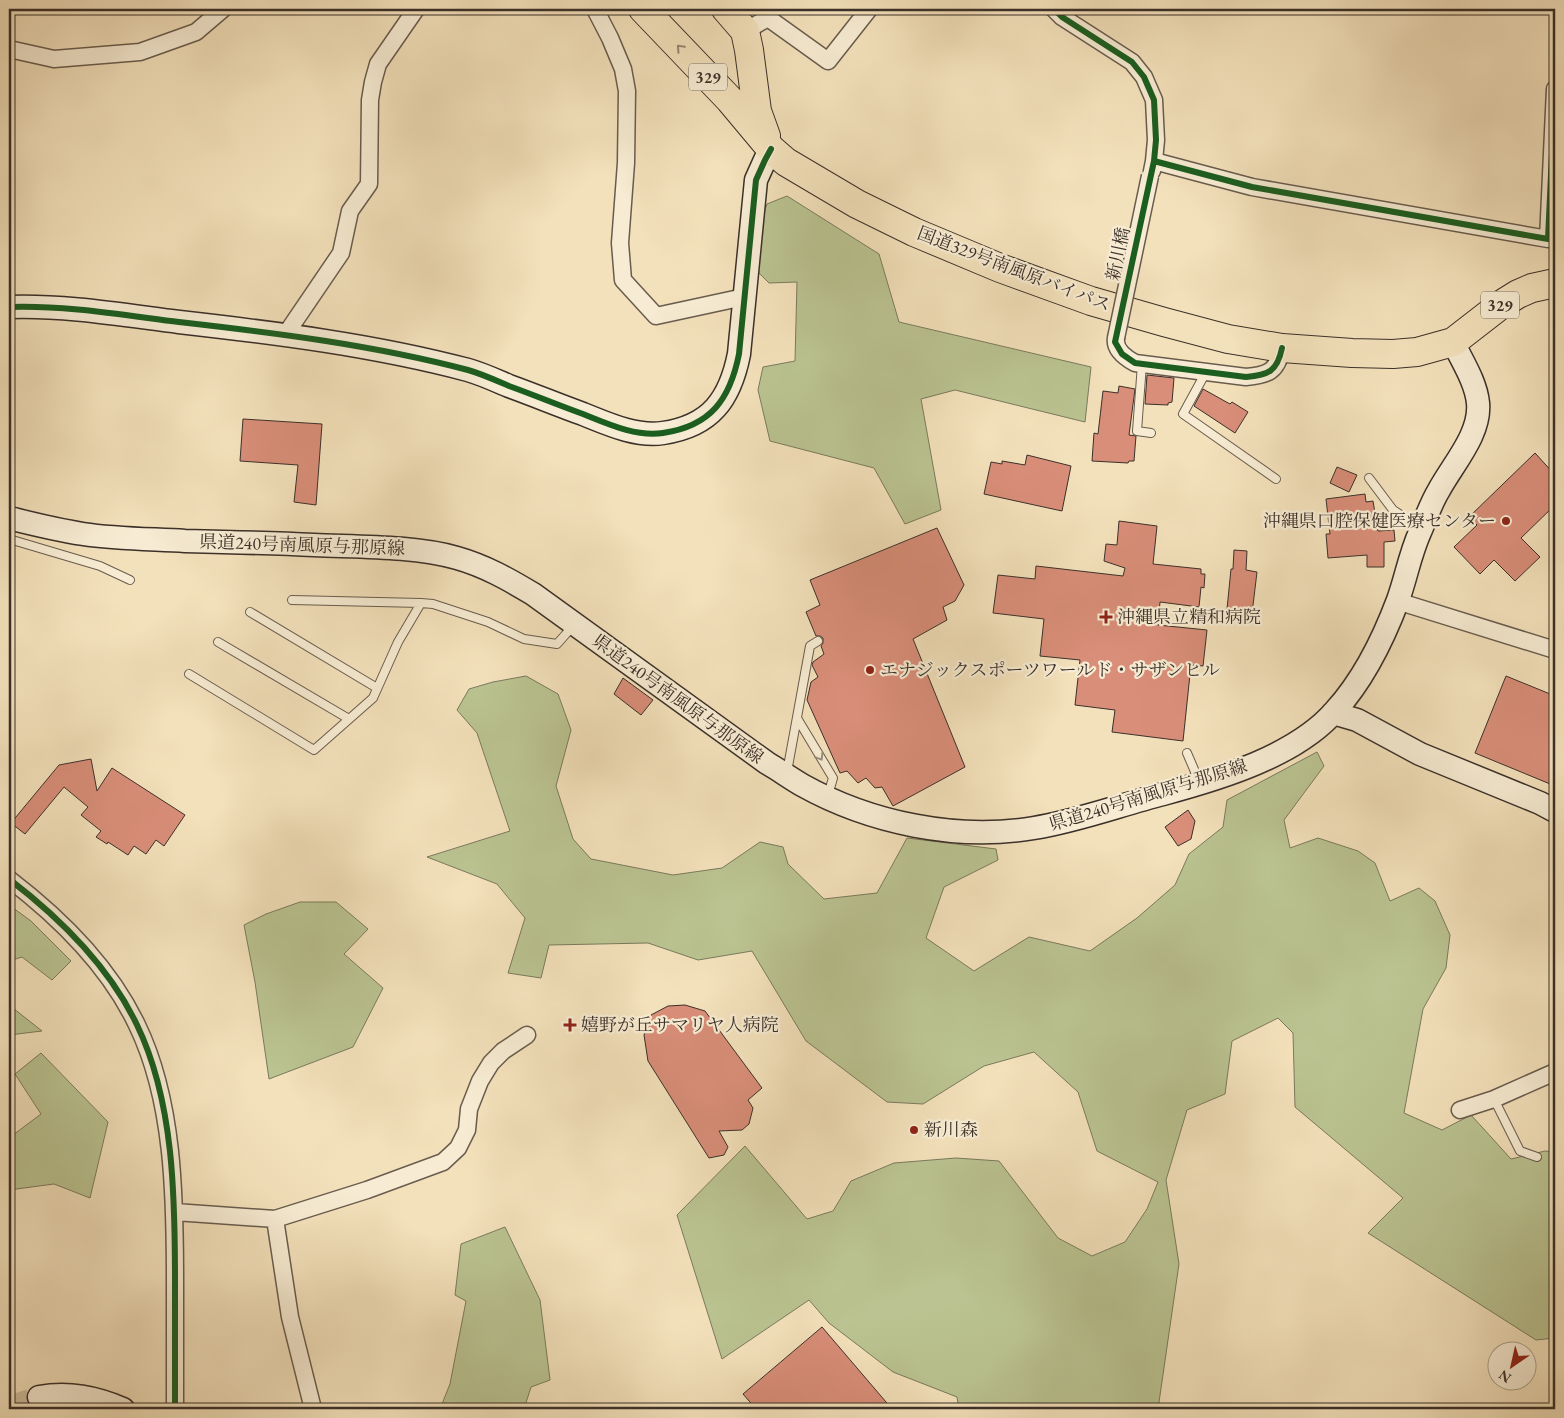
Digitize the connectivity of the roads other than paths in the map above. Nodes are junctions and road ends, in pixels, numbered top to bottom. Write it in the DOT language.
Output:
graph roads {
  1 [pos="223,9"];
  2 [pos="416,9"];
  3 [pos="595,9"];
  4 [pos="643,9"];
  5 [pos="726,9"];
  6 [pos="869,9"];
  7 [pos="1054,9"];
  8 [pos="769,13"];
  9 [pos="745,32"];
  10 [pos="9,49"];
  11 [pos="1555,89"];
  12 [pos="771,149"];
  13 [pos="1152,169"];
  14 [pos="1555,283"];
  15 [pos="744,297"];
  16 [pos="9,306"];
  17 [pos="289,335"];
  18 [pos="1453,342"];
  19 [pos="1282,348"];
  20 [pos="1142,364"];
  21 [pos="1206,372"];
  22 [pos="1150,433"];
  23 [pos="1370,478"];
  24 [pos="1276,479"];
  25 [pos="9,518"];
  26 [pos="1422,528"];
  27 [pos="9,539"];
  28 [pos="130,580"];
  29 [pos="292,600"];
  30 [pos="1397,601"];
  31 [pos="421,602"];
  32 [pos="250,612"];
  33 [pos="574,624"];
  34 [pos="818,641"];
  35 [pos="218,642"];
  36 [pos="1555,650"];
  37 [pos="189,674"];
  38 [pos="377,688"];
  39 [pos="1333,713"];
  40 [pos="796,718"];
  41 [pos="349,719"];
  42 [pos="1187,753"];
  43 [pos="786,776"];
  44 [pos="1200,783"];
  45 [pos="828,798"];
  46 [pos="1555,811"];
  47 [pos="9,879"];
  48 [pos="527,1035"];
  49 [pos="1555,1072"];
  50 [pos="1494,1098"];
  51 [pos="1460,1110"];
  52 [pos="1537,1157"];
  53 [pos="175,1212"];
  54 [pos="275,1219"];
  55 [pos="39,1397"];
  56 [pos="123,1409"];
  57 [pos="174,1409"];
  58 [pos="314,1409"];
  1 -- 10 [label="street"];
  2 -- 17 [label="street"];
  3 -- 15 [label="street"];
  12 -- 4 [label="highway, 国道329号南風原バイパス / 329, one-way"];
  5 -- 9 [label="highway, 329"];
  6 -- 8 [label="street"];
  7 -- 13 [label="street, 新川橋"];
  8 -- 9 [label="street"];
  9 -- 12 [label="highway, 329"];
  11 -- 13 [label="street"];
  12 -- 15 [label="main road"];
  12 -- 19 [label="highway, 国道329号南風原バイパス / 329"];
  13 -- 20 [label="street, 新川橋, bridge"];
  14 -- 18 [label="highway, 国道329号南風原バイパス / 329"];
  15 -- 17 [label="main road"];
  16 -- 17 [label="main road"];
  18 -- 19 [label="highway, 国道329号南風原バイパス / 329"];
  18 -- 26 [label="main road, 県道240号南風原与那原線"];
  19 -- 21 [label="street"];
  20 -- 21 [label="street"];
  20 -- 22 [label="lane"];
  21 -- 24 [label="lane"];
  23 -- 26 [label="lane"];
  25 -- 33 [label="main road, 県道240号南風原与那原線"];
  26 -- 30 [label="main road, 県道240号南風原与那原線"];
  27 -- 28 [label="lane"];
  29 -- 31 [label="lane"];
  30 -- 36 [label="street"];
  30 -- 39 [label="main road, 県道240号南風原与那原線"];
  31 -- 33 [label="lane"];
  31 -- 38 [label="lane"];
  32 -- 38 [label="lane"];
  33 -- 43 [label="main road, 県道240号南風原与那原線"];
  34 -- 40 [label="lane"];
  35 -- 41 [label="lane"];
  37 -- 41 [label="lane"];
  38 -- 41 [label="lane"];
  39 -- 44 [label="main road, 県道240号南風原与那原線"];
  39 -- 46 [label="main road"];
  40 -- 43 [label="lane"];
  40 -- 45 [label="lane, one-way"];
  42 -- 44 [label="lane"];
  43 -- 45 [label="main road, 県道240号南風原与那原線"];
  44 -- 45 [label="main road, 県道240号南風原与那原線"];
  47 -- 53 [label="street"];
  48 -- 54 [label="street"];
  49 -- 50 [label="street"];
  50 -- 51 [label="street"];
  50 -- 52 [label="lane"];
  53 -- 54 [label="street"];
  53 -- 57 [label="street"];
  54 -- 58 [label="street"];
  55 -- 56 [label="main road"];
}
